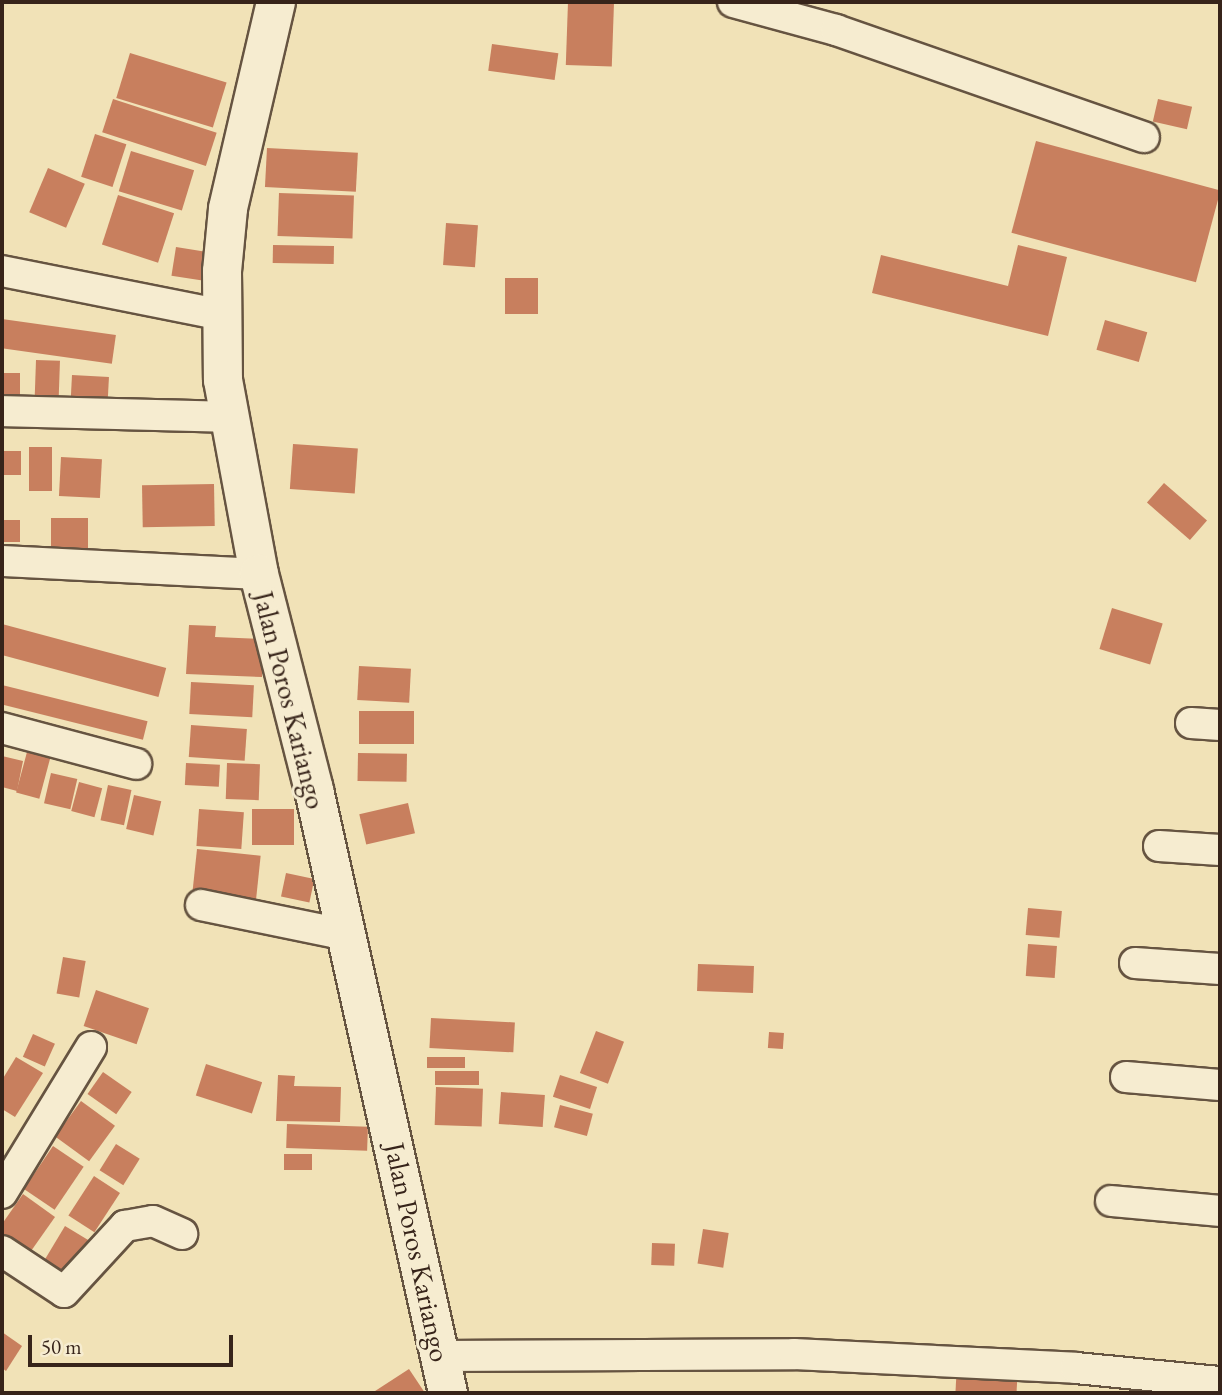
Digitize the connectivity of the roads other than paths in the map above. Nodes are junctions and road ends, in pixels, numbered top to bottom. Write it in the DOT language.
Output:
graph roads {
  1 [pos="276,2"];
  2 [pos="733,2"];
  3 [pos="1144,138"];
  4 [pos="2,271"];
  5 [pos="222,315"];
  6 [pos="2,411"];
  7 [pos="229,416"];
  8 [pos="2,561"];
  9 [pos="259,574"];
  10 [pos="2,728"];
  11 [pos="136,764"];
  12 [pos="1159,846"];
  13 [pos="1220,850"];
  14 [pos="201,905"];
  15 [pos="347,934"];
  16 [pos="1135,964"];
  17 [pos="1220,969"];
  18 [pos="91,1046"];
  19 [pos="1126,1077"];
  20 [pos="1220,1085"];
  21 [pos="2,1193"];
  22 [pos="1111,1201"];
  23 [pos="1220,1212"];
  24 [pos="182,1234"];
  25 [pos="2,1251"];
  26 [pos="441,1356"];
  27 [pos="1220,1382"];
  28 [pos="448,1393"];
  1 -- 5 [label="main road, Jalan Poros Kariango"];
  2 -- 3 [label="street"];
  4 -- 5 [label="street"];
  5 -- 7 [label="main road, Jalan Poros Kariango"];
  6 -- 7 [label="street"];
  7 -- 9 [label="main road, Jalan Poros Kariango"];
  8 -- 9 [label="street"];
  9 -- 15 [label="main road, Jalan Poros Kariango"];
  10 -- 11 [label="street"];
  12 -- 13 [label="street"];
  14 -- 15 [label="street"];
  15 -- 26 [label="main road, Jalan Poros Kariango"];
  16 -- 17 [label="street"];
  18 -- 21 [label="street"];
  19 -- 20 [label="street"];
  22 -- 23 [label="street"];
  24 -- 25 [label="street"];
  26 -- 27 [label="street"];
  26 -- 28 [label="main road, Jalan Poros Kariango"];
}
